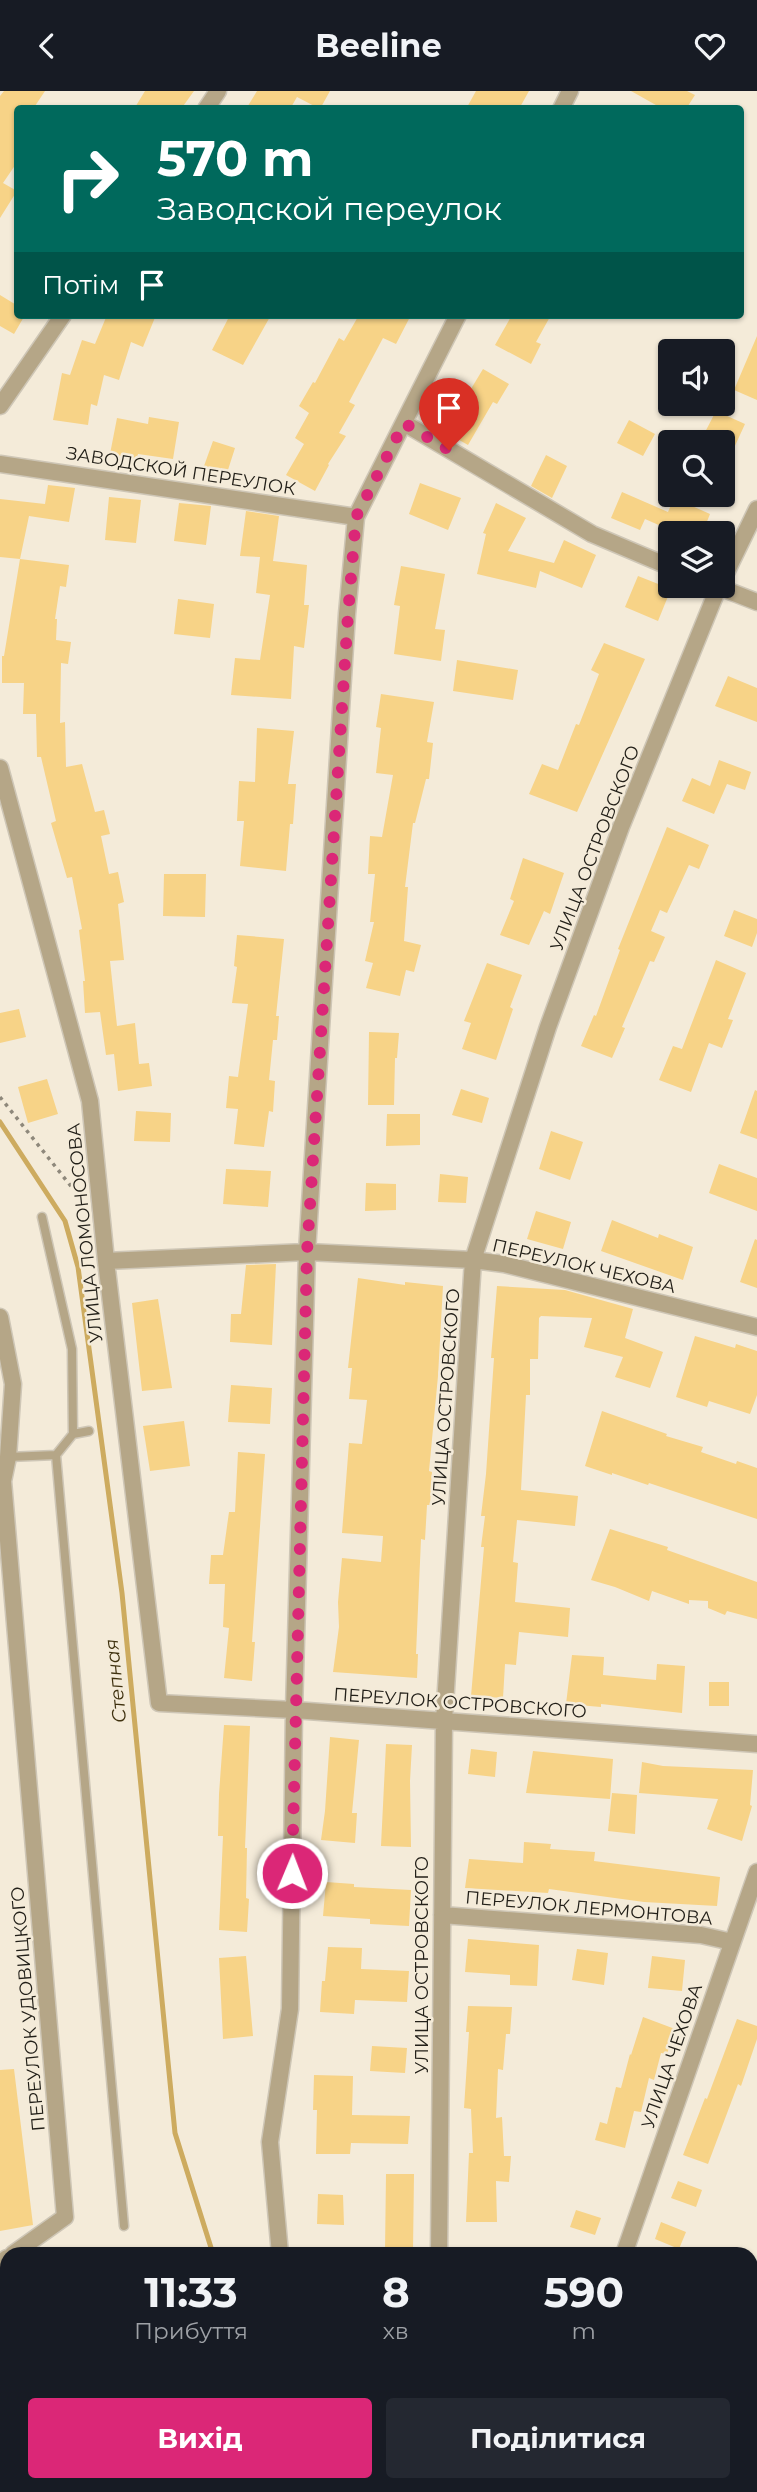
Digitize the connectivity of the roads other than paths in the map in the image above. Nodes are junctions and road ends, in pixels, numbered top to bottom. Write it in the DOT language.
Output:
graph roads {
  1 [pos="60,319"];
  2 [pos="456,319"];
  3 [pos="0,406"];
  4 [pos="404,423"];
  5 [pos="0,464"];
  6 [pos="757,509"];
  7 [pos="356,517"];
  8 [pos="735,553"];
  9 [pos="658,562"];
  10 [pos="735,592"];
  11 [pos="714,598"];
  12 [pos="757,602"];
  13 [pos="0,768"];
  14 [pos="42,1217"];
  15 [pos="307,1252"];
  16 [pos="473,1260"];
  17 [pos="106,1261"];
  18 [pos="0,1317"];
  19 [pos="757,1327"];
  20 [pos="89,1431"];
  21 [pos="74,1434"];
  22 [pos="56,1455"];
  23 [pos="4,1457"];
  24 [pos="159,1703"];
  25 [pos="294,1710"];
  26 [pos="444,1721"];
  27 [pos="757,1744"];
  28 [pos="757,1872"];
  29 [pos="442,1915"];
  30 [pos="732,1942"];
  31 [pos="124,2226"];
  32 [pos="23,2247"];
  33 [pos="279,2247"];
  34 [pos="439,2247"];
  35 [pos="626,2247"];
  1 -- 3 [label="street"];
  2 -- 4 [label="street"];
  4 -- 7 [label="street"];
  4 -- 9 [label="street"];
  5 -- 7 [label="street, ЗАВОДСКОЙ ПЕРЕУЛОК"];
  6 -- 8 [label="street, УЛИЦА ОСТРОВСКОГО"];
  7 -- 15 [label="street"];
  10 -- 12 [label="street"];
  11 -- 16 [label="street, УЛИЦА ОСТРОВСКОГО"];
  13 -- 17 [label="street, УЛИЦА ЛОМОНОСОВА"];
  14 -- 21 [label="lane"];
  15 -- 16 [label="street, ПЕРЕУЛОК ЧЕХОВА"];
  15 -- 17 [label="street, ПЕРЕУЛОК ЧЕХОВА"];
  15 -- 25 [label="street"];
  16 -- 19 [label="street, ПЕРЕУЛОК ЧЕХОВА"];
  16 -- 26 [label="street, УЛИЦА ОСТРОВСКОГО"];
  17 -- 24 [label="street, УЛИЦА ЛОМОНОСОВА"];
  18 -- 23 [label="street, ПЕРЕУЛОК УДОВИЦКОГО"];
  20 -- 21 [label="lane"];
  21 -- 22 [label="lane"];
  22 -- 23 [label="lane"];
  22 -- 31 [label="lane"];
  23 -- 32 [label="street, ПЕРЕУЛОК УДОВИЦКОГО"];
  24 -- 25 [label="street, ПЕРЕУЛОК ОСТРОВСКОГО"];
  25 -- 26 [label="street, ПЕРЕУЛОК ОСТРОВСКОГО"];
  25 -- 33 [label="street"];
  26 -- 27 [label="street, ПЕРЕУЛОК ОСТРОВСКОГО"];
  26 -- 29 [label="street, УЛИЦА ОСТРОВСКОГО"];
  28 -- 30 [label="street, УЛИЦА ЧЕХОВА"];
  29 -- 30 [label="street, ПЕРЕУЛОК ЛЕРМОНТОВА"];
  29 -- 34 [label="street, УЛИЦА ОСТРОВСКОГО"];
  30 -- 35 [label="street, УЛИЦА ЧЕХОВА"];
}
